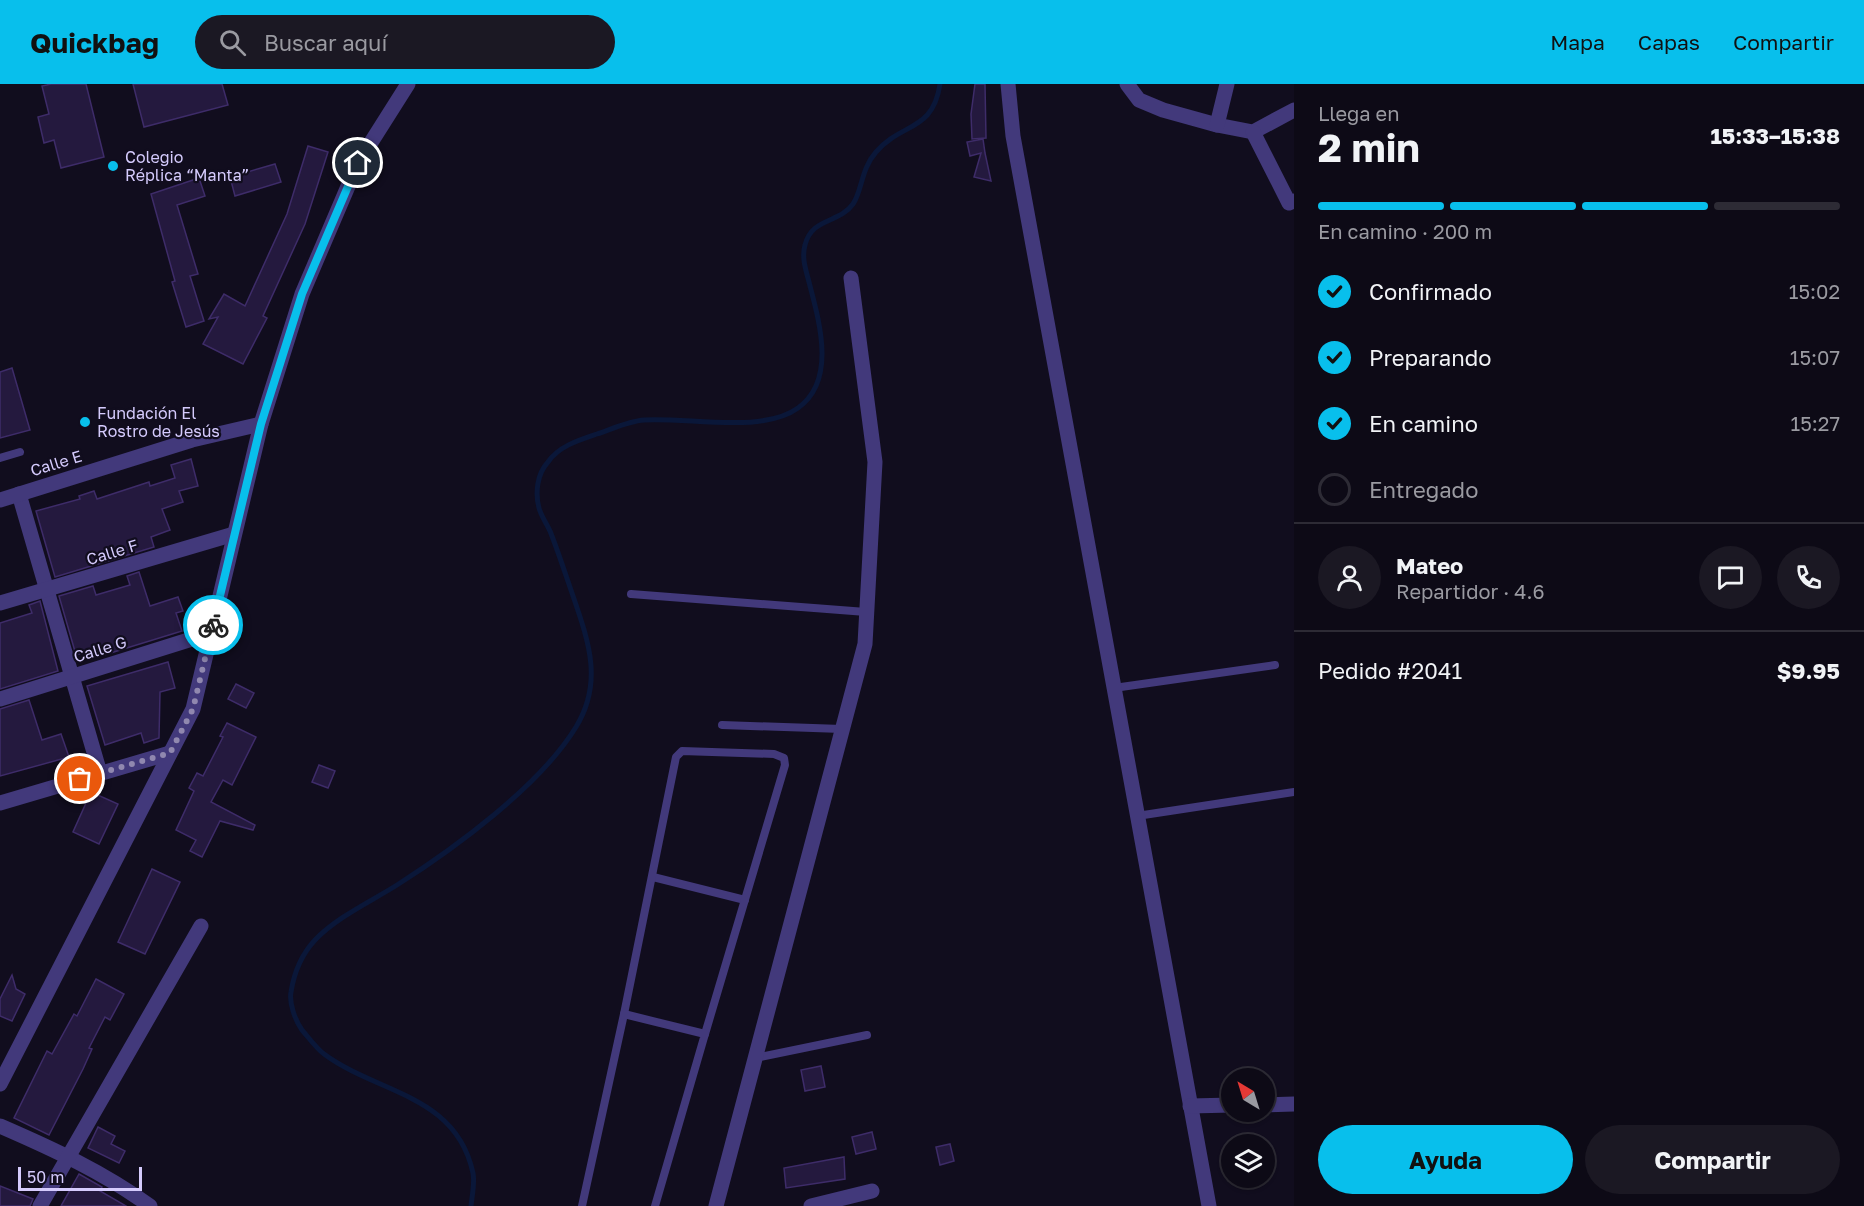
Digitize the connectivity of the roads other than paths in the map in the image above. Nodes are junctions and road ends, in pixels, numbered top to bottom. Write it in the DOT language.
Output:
graph roads {
  1 [pos="408,84"];
  2 [pos="1008,84"];
  3 [pos="1127,84"];
  4 [pos="1142,84"];
  5 [pos="1227,84"];
  6 [pos="1139,100"];
  7 [pos="1294,110"];
  8 [pos="1217,125"];
  9 [pos="1253,132"];
  10 [pos="1294,201"];
  11 [pos="851,278"];
  12 [pos="261,424"];
  13 [pos="20,452"];
  14 [pos="0,458"];
  15 [pos="19,494"];
  16 [pos="0,500"];
  17 [pos="234,534"];
  18 [pos="47,590"];
  19 [pos="631,594"];
  20 [pos="0,603"];
  21 [pos="866,612"];
  22 [pos="211,633"];
  23 [pos="1275,665"];
  24 [pos="72,676"];
  25 [pos="1114,688"];
  26 [pos="0,699"];
  27 [pos="722,725"];
  28 [pos="842,729"];
  29 [pos="170,753"];
  30 [pos="100,773"];
  31 [pos="1294,792"];
  32 [pos="0,803"];
  33 [pos="1137,816"];
  34 [pos="653,877"];
  35 [pos="745,900"];
  36 [pos="201,926"];
  37 [pos="624,1014"];
  38 [pos="705,1034"];
  39 [pos="867,1035"];
  40 [pos="755,1058"];
  41 [pos="0,1084"];
  42 [pos="1294,1104"];
  43 [pos="1221,1105"];
  44 [pos="1275,1105"];
  45 [pos="1190,1106"];
  46 [pos="0,1126"];
  47 [pos="68,1155"];
  48 [pos="872,1191"];
  49 [pos="40,1206"];
  50 [pos="150,1206"];
  51 [pos="582,1206"];
  52 [pos="656,1206"];
  53 [pos="716,1206"];
  54 [pos="811,1206"];
  55 [pos="1209,1206"];
  1 -- 12 [label="street"];
  2 -- 25 [label="street"];
  3 -- 6 [label="street"];
  4 -- 6 [label="street"];
  5 -- 8 [label="street"];
  6 -- 8 [label="street"];
  7 -- 9 [label="street"];
  8 -- 9 [label="street"];
  9 -- 10 [label="street"];
  11 -- 21 [label="street"];
  12 -- 15 [label="street, Calle E"];
  12 -- 17 [label="street"];
  13 -- 14 [label="lane"];
  15 -- 16 [label="street, Calle E"];
  15 -- 18 [label="street"];
  17 -- 18 [label="street, Calle F"];
  17 -- 22 [label="street"];
  18 -- 20 [label="street, Calle F"];
  18 -- 24 [label="street"];
  19 -- 21 [label="lane"];
  21 -- 28 [label="street"];
  22 -- 24 [label="street, Calle G"];
  22 -- 29 [label="street"];
  23 -- 25 [label="lane"];
  24 -- 26 [label="street, Calle G"];
  24 -- 30 [label="street"];
  25 -- 33 [label="street"];
  27 -- 28 [label="lane"];
  28 -- 40 [label="street"];
  29 -- 30 [label="street"];
  29 -- 41 [label="street"];
  30 -- 32 [label="street"];
  31 -- 33 [label="lane"];
  33 -- 45 [label="street"];
  34 -- 35 [label="lane"];
  34 -- 35 [label="lane"];
  34 -- 37 [label="lane"];
  35 -- 38 [label="lane"];
  36 -- 47 [label="street"];
  37 -- 38 [label="lane"];
  37 -- 51 [label="lane"];
  38 -- 52 [label="lane"];
  39 -- 40 [label="lane"];
  40 -- 53 [label="street"];
  42 -- 44 [label="street"];
  43 -- 45 [label="street"];
  45 -- 55 [label="street"];
  46 -- 47 [label="street"];
  47 -- 49 [label="street"];
  47 -- 50 [label="street"];
  48 -- 54 [label="street"];
}
